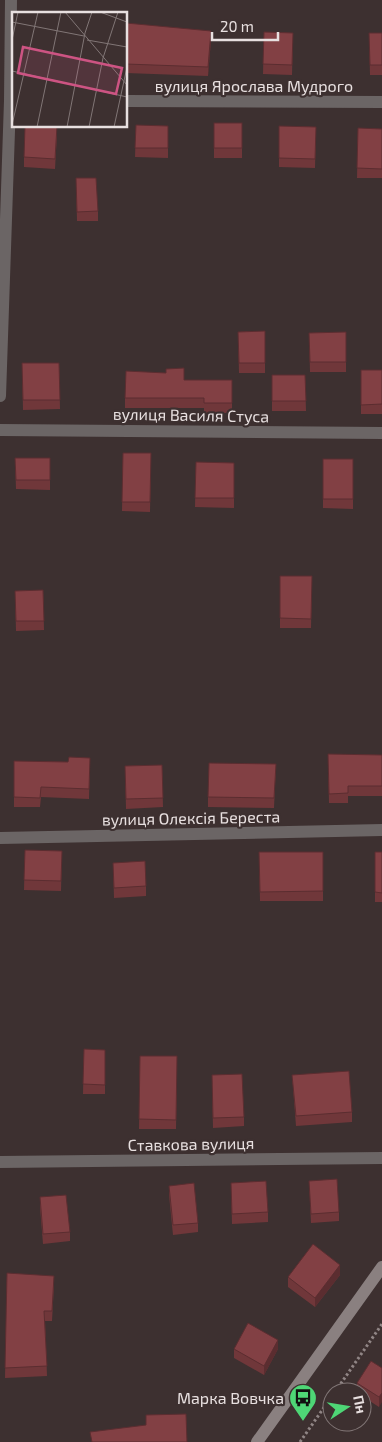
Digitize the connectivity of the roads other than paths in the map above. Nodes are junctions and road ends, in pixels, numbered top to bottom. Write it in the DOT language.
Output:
graph roads {
  1 [pos="10,0"];
  2 [pos="8,101"];
  3 [pos="128,101"];
  4 [pos="382,102"];
  5 [pos="0,396"];
  6 [pos="0,430"];
  7 [pos="382,433"];
  8 [pos="382,830"];
  9 [pos="0,838"];
  10 [pos="382,1158"];
  11 [pos="0,1162"];
  12 [pos="382,1267"];
  13 [pos="257,1442"];
  1 -- 2 [label="street"];
  2 -- 5 [label="street"];
  3 -- 4 [label="street, вулиця Ярослава Мудрого"];
  6 -- 7 [label="street, вулиця Василя Стуса"];
  8 -- 9 [label="street, вулиця Олексія Береста"];
  10 -- 11 [label="street, Ставкова вулиця"];
  12 -- 13 [label="street"];
}
